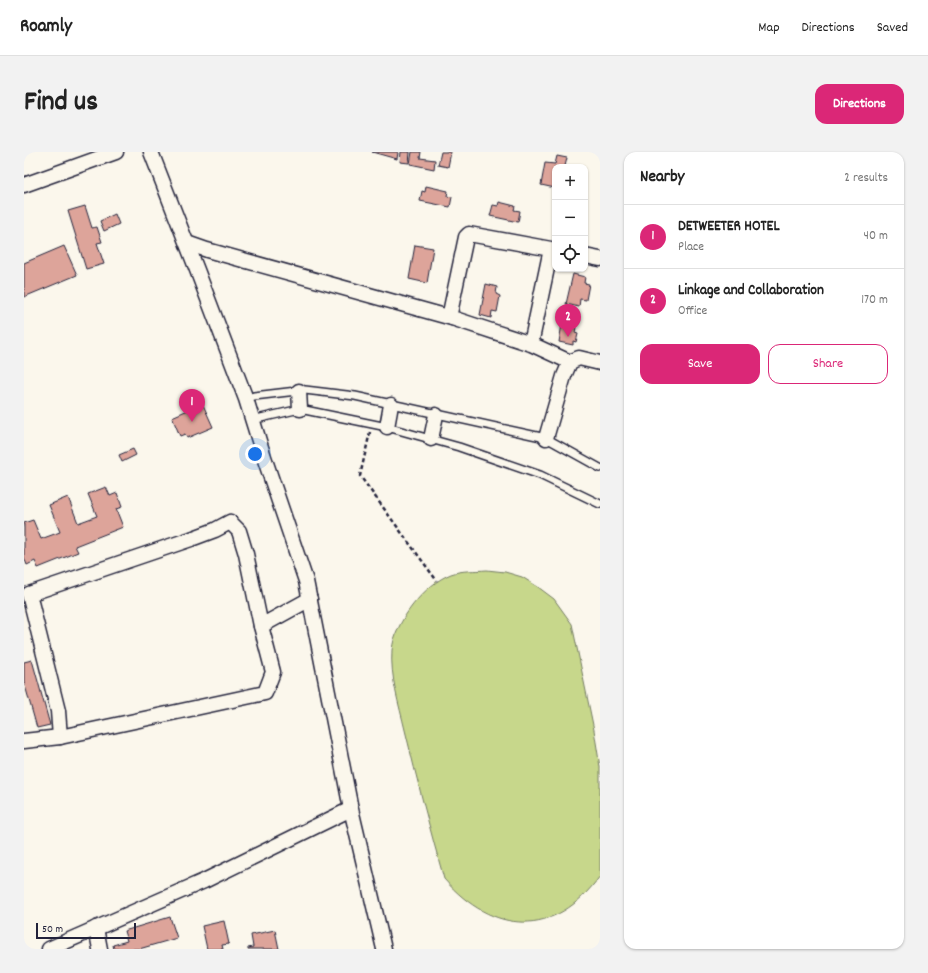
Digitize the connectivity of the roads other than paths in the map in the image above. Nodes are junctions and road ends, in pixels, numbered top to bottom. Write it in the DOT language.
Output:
graph roads {
  1 [pos="116,152"];
  2 [pos="151,152"];
  3 [pos="24,185"];
  4 [pos="187,244"];
  5 [pos="552,250"];
  6 [pos="552,254"];
  7 [pos="588,257"];
  8 [pos="600,259"];
  9 [pos="452,318"];
  10 [pos="531,344"];
  11 [pos="570,362"];
  12 [pos="600,363"];
  13 [pos="299,391"];
  14 [pos="246,399"];
  15 [pos="391,405"];
  16 [pos="300,409"];
  17 [pos="436,415"];
  18 [pos="252,420"];
  19 [pos="387,427"];
  20 [pos="546,438"];
  21 [pos="431,439"];
  22 [pos="600,468"];
  23 [pos="600,504"];
  24 [pos="310,598"];
  25 [pos="261,626"];
  26 [pos="60,737"];
  27 [pos="24,741"];
  28 [pos="351,809"];
  29 [pos="96,928"];
  30 [pos="49,949"];
  31 [pos="100,949"];
  32 [pos="384,949"];
  1 -- 3 [label="street"];
  2 -- 4 [label="street"];
  4 -- 9 [label="street"];
  4 -- 14 [label="street"];
  5 -- 9 [label="street"];
  6 -- 10 [label="street"];
  7 -- 8 [label="street"];
  9 -- 10 [label="street"];
  10 -- 11 [label="street"];
  11 -- 12 [label="street"];
  11 -- 20 [label="street"];
  13 -- 14 [label="lane"];
  13 -- 15 [label="lane"];
  13 -- 16 [label="street"];
  14 -- 18 [label="street"];
  15 -- 17 [label="lane"];
  15 -- 19 [label="street"];
  16 -- 18 [label="lane"];
  16 -- 19 [label="lane"];
  17 -- 20 [label="lane"];
  17 -- 21 [label="street"];
  18 -- 24 [label="street"];
  19 -- 21 [label="lane"];
  20 -- 22 [label="lane"];
  21 -- 23 [label="lane"];
  24 -- 25 [label="street"];
  24 -- 28 [label="street"];
  25 -- 26 [label="street"];
  25 -- 26 [label="street"];
  26 -- 27 [label="street"];
  28 -- 29 [label="street"];
  28 -- 32 [label="street"];
  29 -- 30 [label="street"];
  29 -- 31 [label="street"];
}
